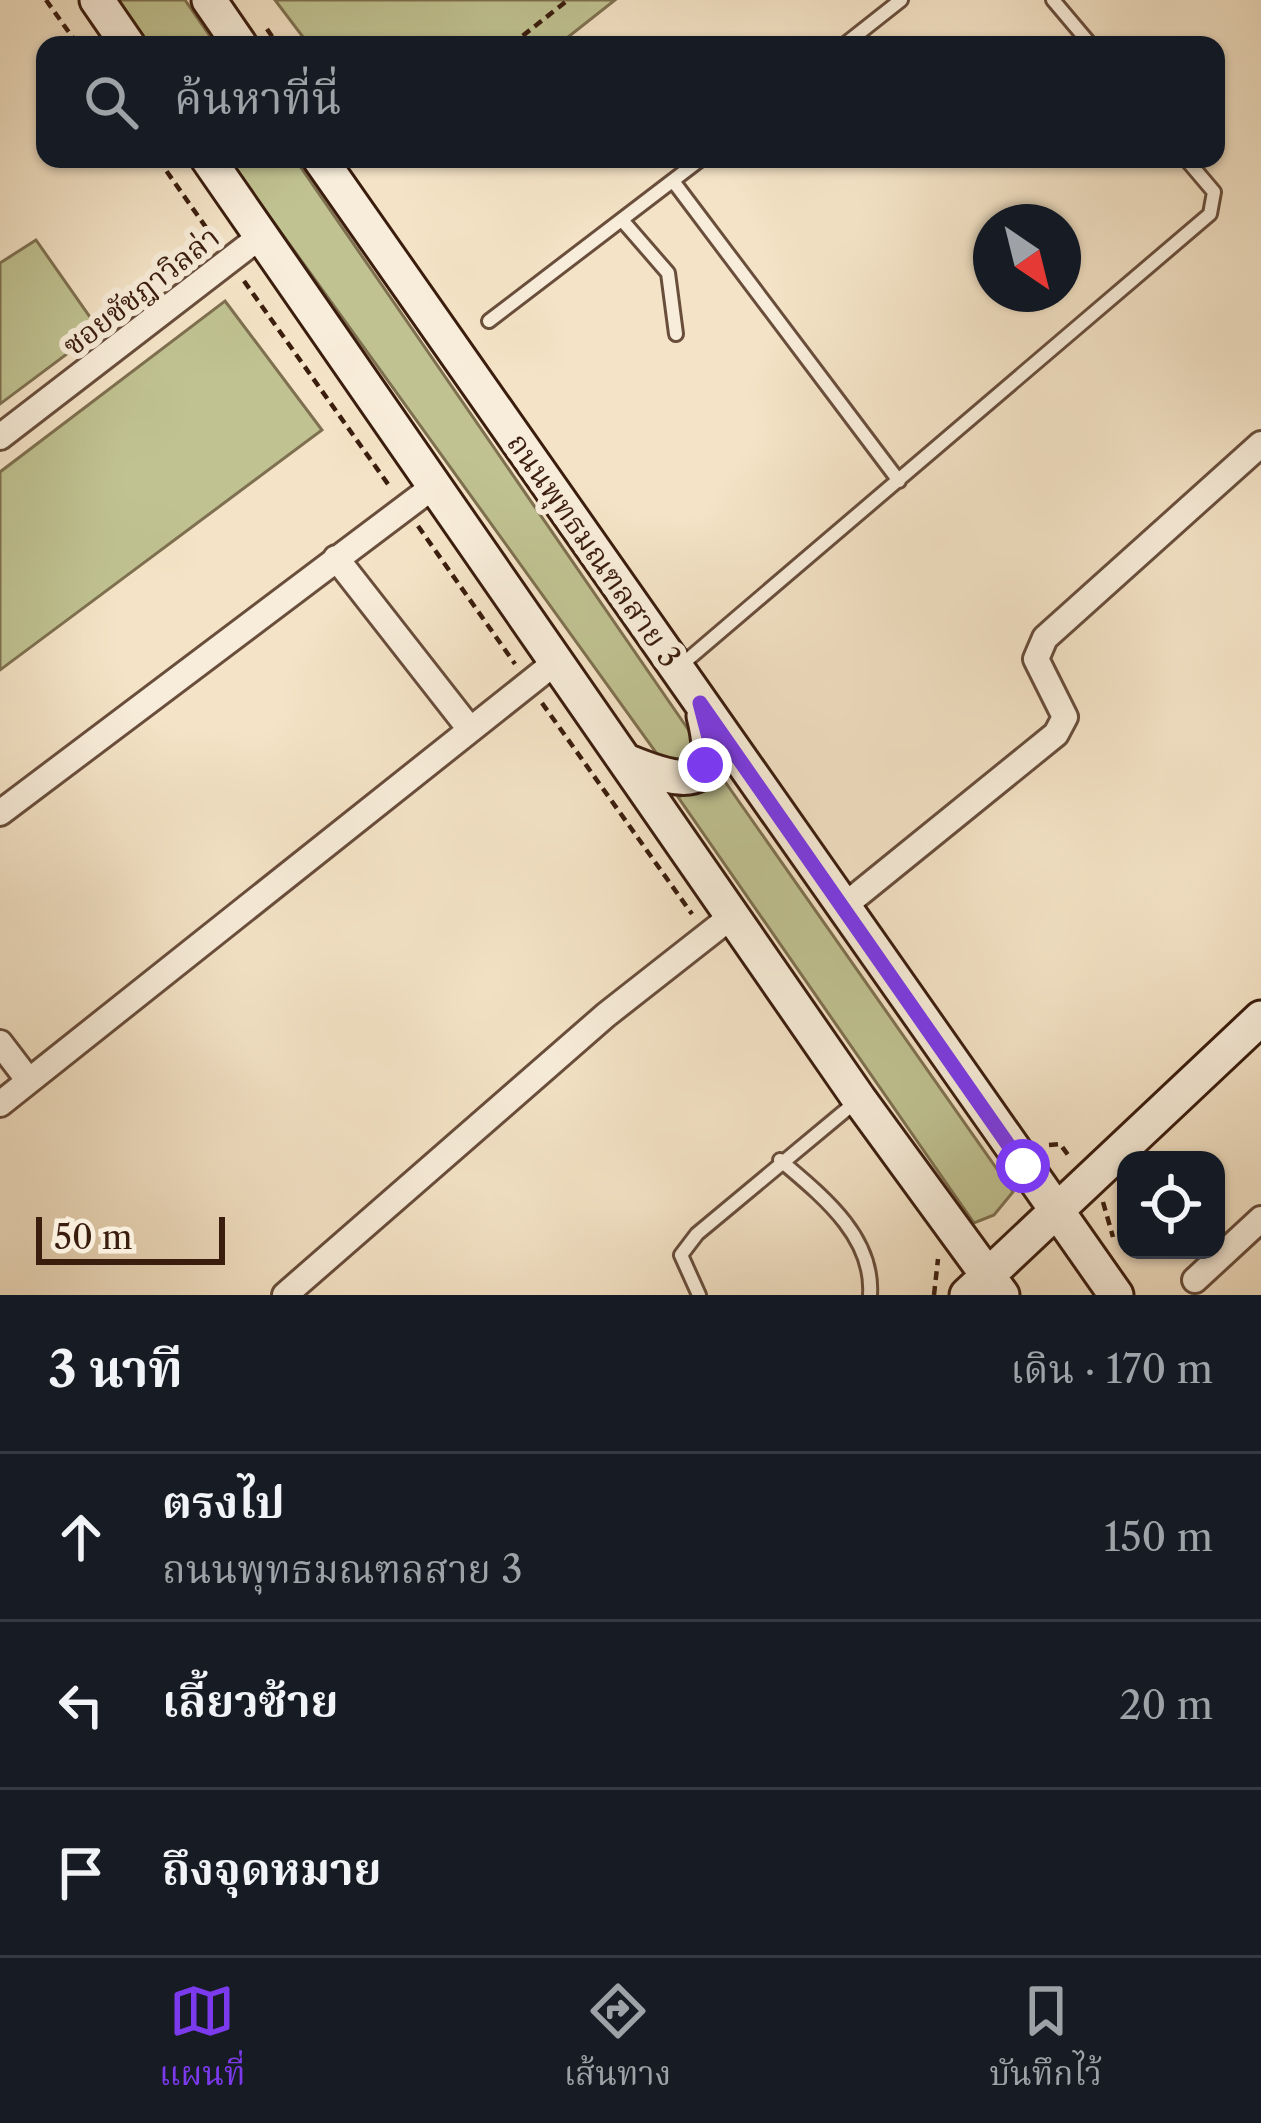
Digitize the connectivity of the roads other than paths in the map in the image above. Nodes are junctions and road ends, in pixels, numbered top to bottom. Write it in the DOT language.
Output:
graph roads {
  1 [pos="97,0"];
  2 [pos="208,0"];
  3 [pos="901,0"];
  4 [pos="1053,0"];
  5 [pos="122,36"];
  6 [pos="234,36"];
  7 [pos="855,36"];
  8 [pos="1083,36"];
  9 [pos="214,168"];
  10 [pos="326,168"];
  11 [pos="690,168"];
  12 [pos="1194,168"];
  13 [pos="673,181"];
  14 [pos="622,220"];
  15 [pos="261,236"];
  16 [pos="489,321"];
  17 [pos="676,334"];
  18 [pos="0,437"];
  19 [pos="1261,444"];
  20 [pos="898,482"];
  21 [pos="434,486"];
  22 [pos="336,558"];
  23 [pos="557,661"];
  24 [pos="678,668"];
  25 [pos="700,703"];
  26 [pos="469,728"];
  27 [pos="626,761"];
  28 [pos="0,812"];
  29 [pos="844,906"];
  30 [pos="719,925"];
  31 [pos="1261,1018"];
  32 [pos="0,1043"];
  33 [pos="29,1081"];
  34 [pos="859,1099"];
  35 [pos="0,1104"];
  36 [pos="780,1160"];
  37 [pos="1055,1207"];
  38 [pos="1261,1219"];
  39 [pos="1195,1280"];
  40 [pos="985,1288"];
  41 [pos="285,1295"];
  42 [pos="699,1295"];
  43 [pos="870,1295"];
  44 [pos="1116,1295"];
  1 -- 5 [label="main road"];
  2 -- 6 [label="main road"];
  3 -- 7 [label="lane"];
  4 -- 8 [label="lane"];
  9 -- 15 [label="main road"];
  10 -- 24 [label="main road, ถนนพุทธมณฑลสาย 3"];
  11 -- 13 [label="lane"];
  12 -- 20 [label="lane"];
  13 -- 14 [label="lane"];
  13 -- 20 [label="lane"];
  14 -- 16 [label="lane"];
  14 -- 17 [label="lane"];
  15 -- 18 [label="street, ซอยชัชฎาวิลล่า"];
  15 -- 21 [label="main road"];
  19 -- 29 [label="street"];
  20 -- 24 [label="lane"];
  21 -- 22 [label="street"];
  21 -- 23 [label="main road"];
  22 -- 26 [label="street"];
  22 -- 28 [label="street"];
  23 -- 26 [label="street"];
  23 -- 27 [label="main road"];
  24 -- 25 [label="main road, ถนนพุทธมณฑลสาย 3"];
  25 -- 27 [label="main road"];
  25 -- 29 [label="main road, ถนนพุทธมณฑลสาย 3"];
  26 -- 33 [label="street"];
  27 -- 30 [label="main road"];
  29 -- 37 [label="main road, ถนนพุทธมณฑลสาย 3"];
  30 -- 34 [label="main road"];
  30 -- 41 [label="street"];
  31 -- 37 [label="main road"];
  32 -- 33 [label="street"];
  33 -- 35 [label="street"];
  34 -- 36 [label="lane"];
  34 -- 40 [label="main road"];
  36 -- 42 [label="lane"];
  36 -- 43 [label="lane"];
  37 -- 40 [label="main road"];
  37 -- 44 [label="main road, ถนนพุทธมณฑลสาย 3"];
  38 -- 39 [label="street"];
}
